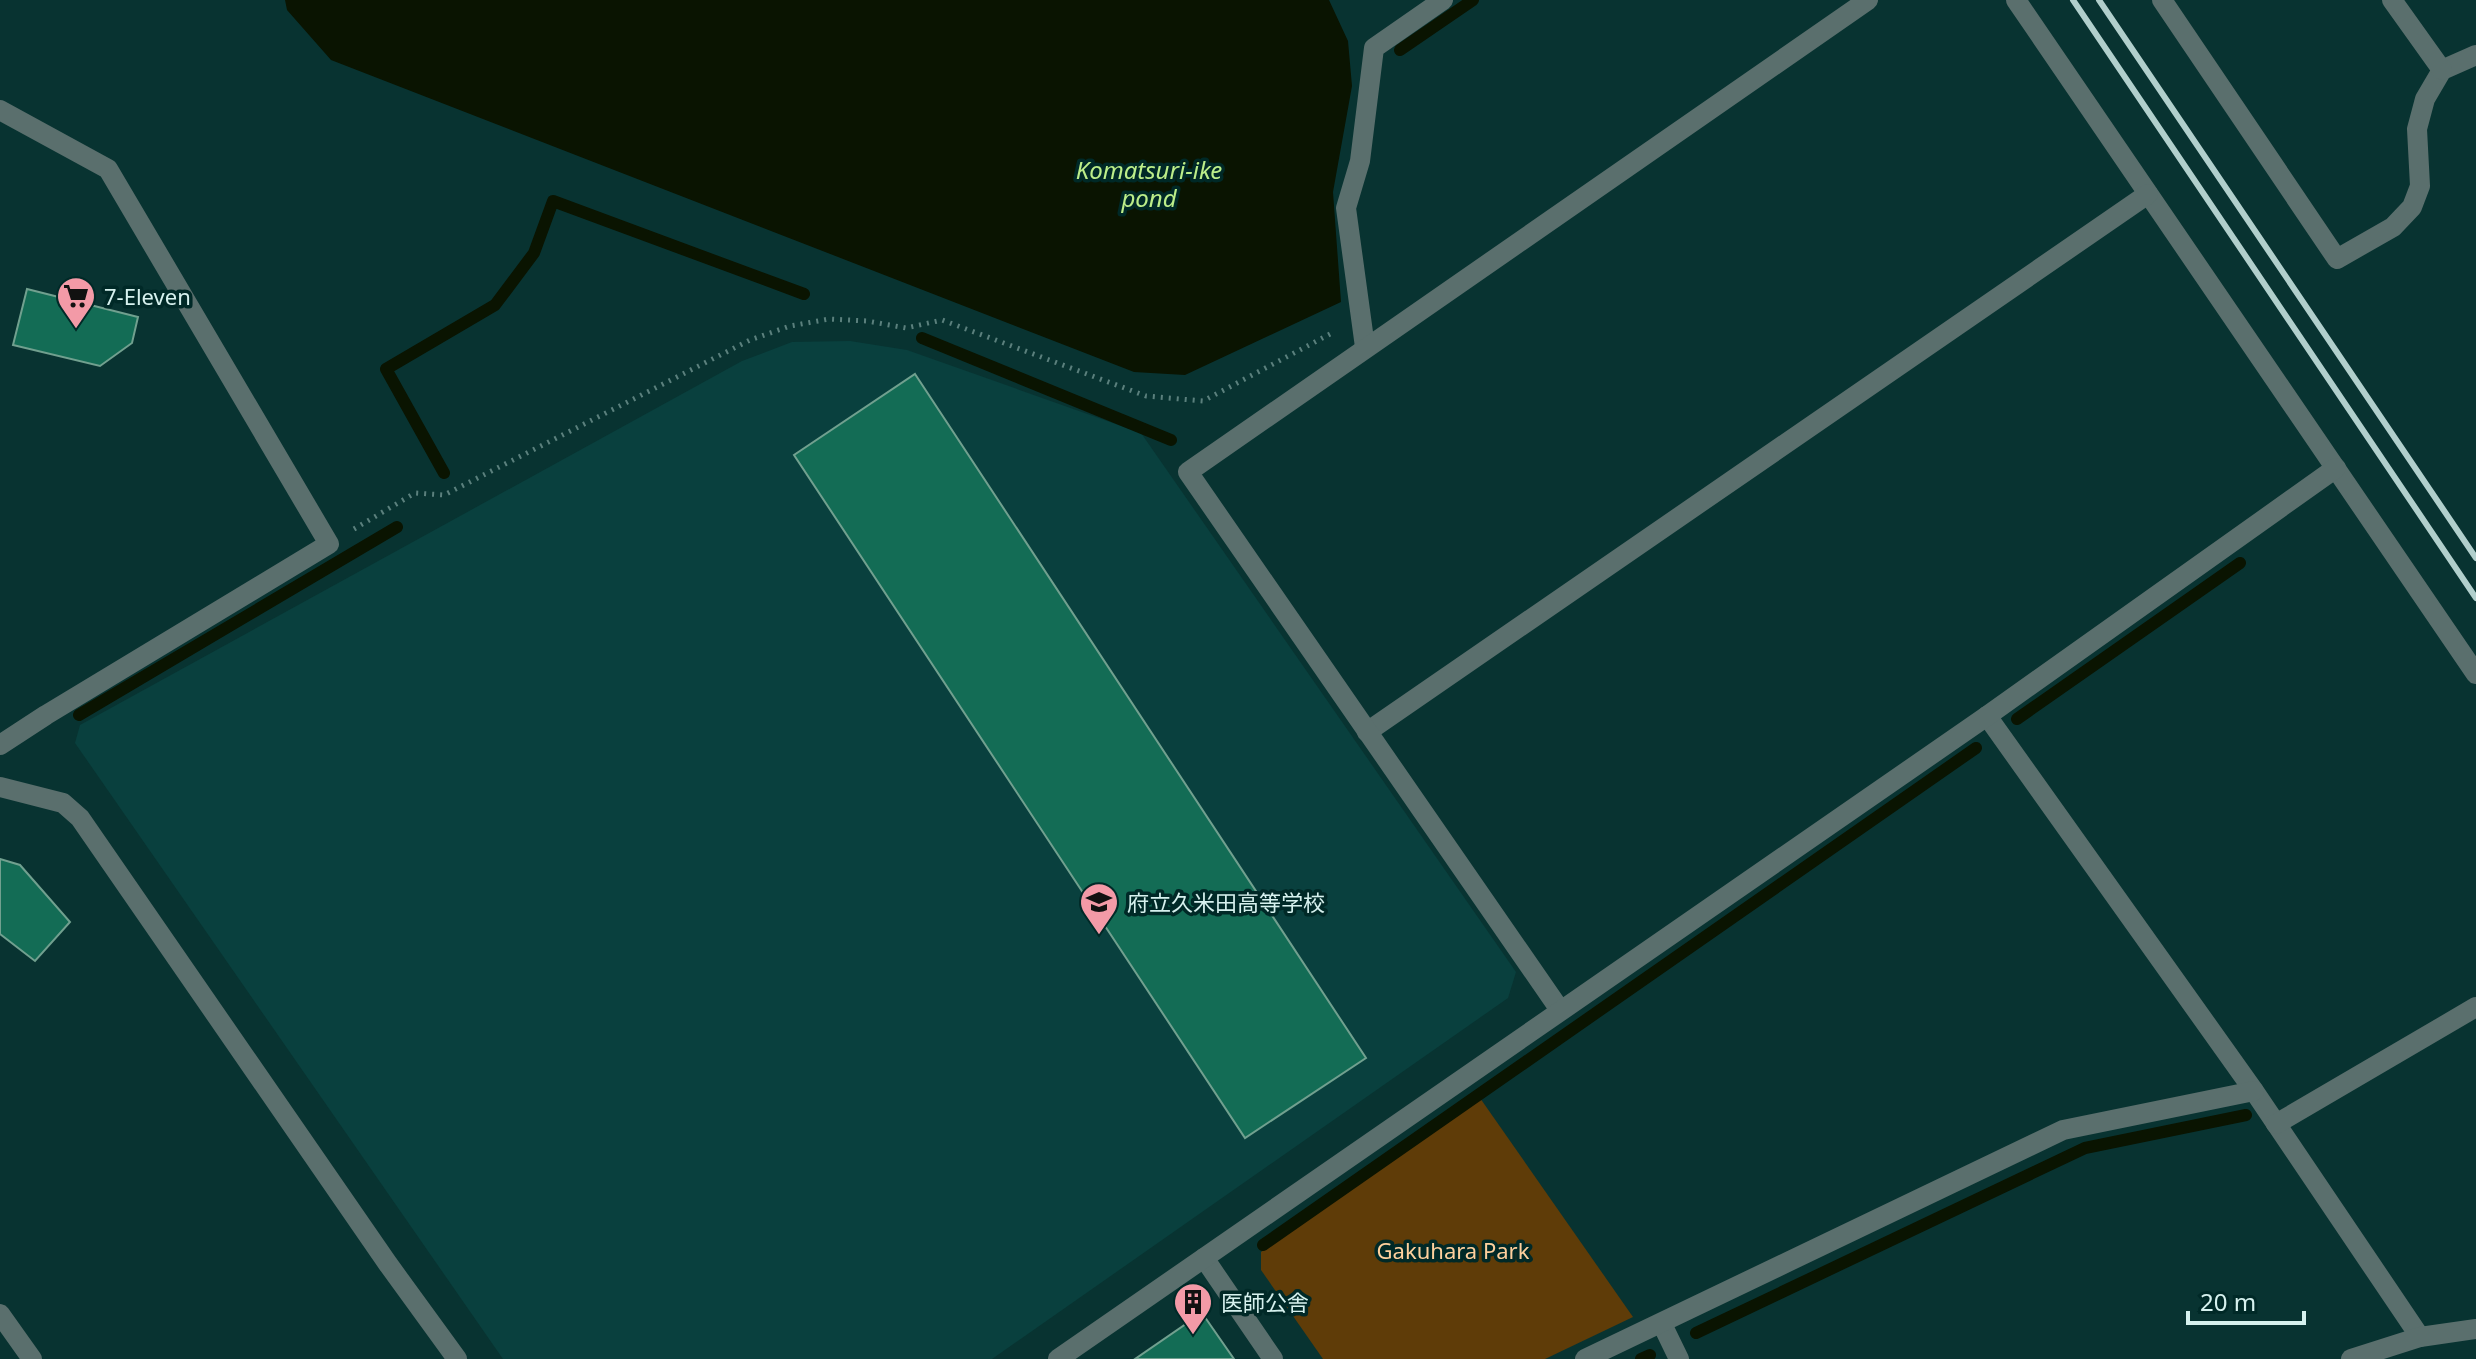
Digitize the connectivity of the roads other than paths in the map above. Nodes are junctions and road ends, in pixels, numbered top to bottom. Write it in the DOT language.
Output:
graph roads {
  1 [pos="1443,0"];
  2 [pos="1868,0"];
  3 [pos="2016,0"];
  4 [pos="2162,0"];
  5 [pos="2392,0"];
  6 [pos="2476,55"];
  7 [pos="2442,70"];
  8 [pos="0,110"];
  9 [pos="2148,194"];
  10 [pos="1365,347"];
  11 [pos="2336,468"];
  12 [pos="2476,674"];
  13 [pos="1987,716"];
  14 [pos="1367,732"];
  15 [pos="0,745"];
  16 [pos="0,787"];
  17 [pos="2476,1007"];
  18 [pos="1560,1010"];
  19 [pos="2254,1091"];
  20 [pos="2276,1124"];
  21 [pos="1204,1258"];
  22 [pos="1,1319"];
  23 [pos="1662,1324"];
  24 [pos="2476,1329"];
  25 [pos="2420,1337"];
  26 [pos="32,1359"];
  27 [pos="457,1359"];
  28 [pos="1058,1359"];
  29 [pos="1273,1359"];
  30 [pos="1585,1359"];
  31 [pos="1679,1359"];
  32 [pos="2351,1359"];
  1 -- 10 [label="street"];
  2 -- 10 [label="street"];
  3 -- 9 [label="street"];
  4 -- 7 [label="street"];
  5 -- 7 [label="street"];
  6 -- 7 [label="street"];
  8 -- 15 [label="street"];
  9 -- 11 [label="street"];
  9 -- 14 [label="street"];
  10 -- 14 [label="street"];
  11 -- 12 [label="street"];
  11 -- 13 [label="street"];
  13 -- 18 [label="street"];
  13 -- 19 [label="street"];
  14 -- 18 [label="street"];
  16 -- 27 [label="street"];
  17 -- 20 [label="street"];
  18 -- 21 [label="street"];
  19 -- 20 [label="street"];
  19 -- 23 [label="street"];
  20 -- 25 [label="street"];
  21 -- 28 [label="street"];
  21 -- 29 [label="street"];
  22 -- 26 [label="street"];
  23 -- 30 [label="street"];
  23 -- 31 [label="street"];
  24 -- 25 [label="street"];
  25 -- 32 [label="street"];
}
